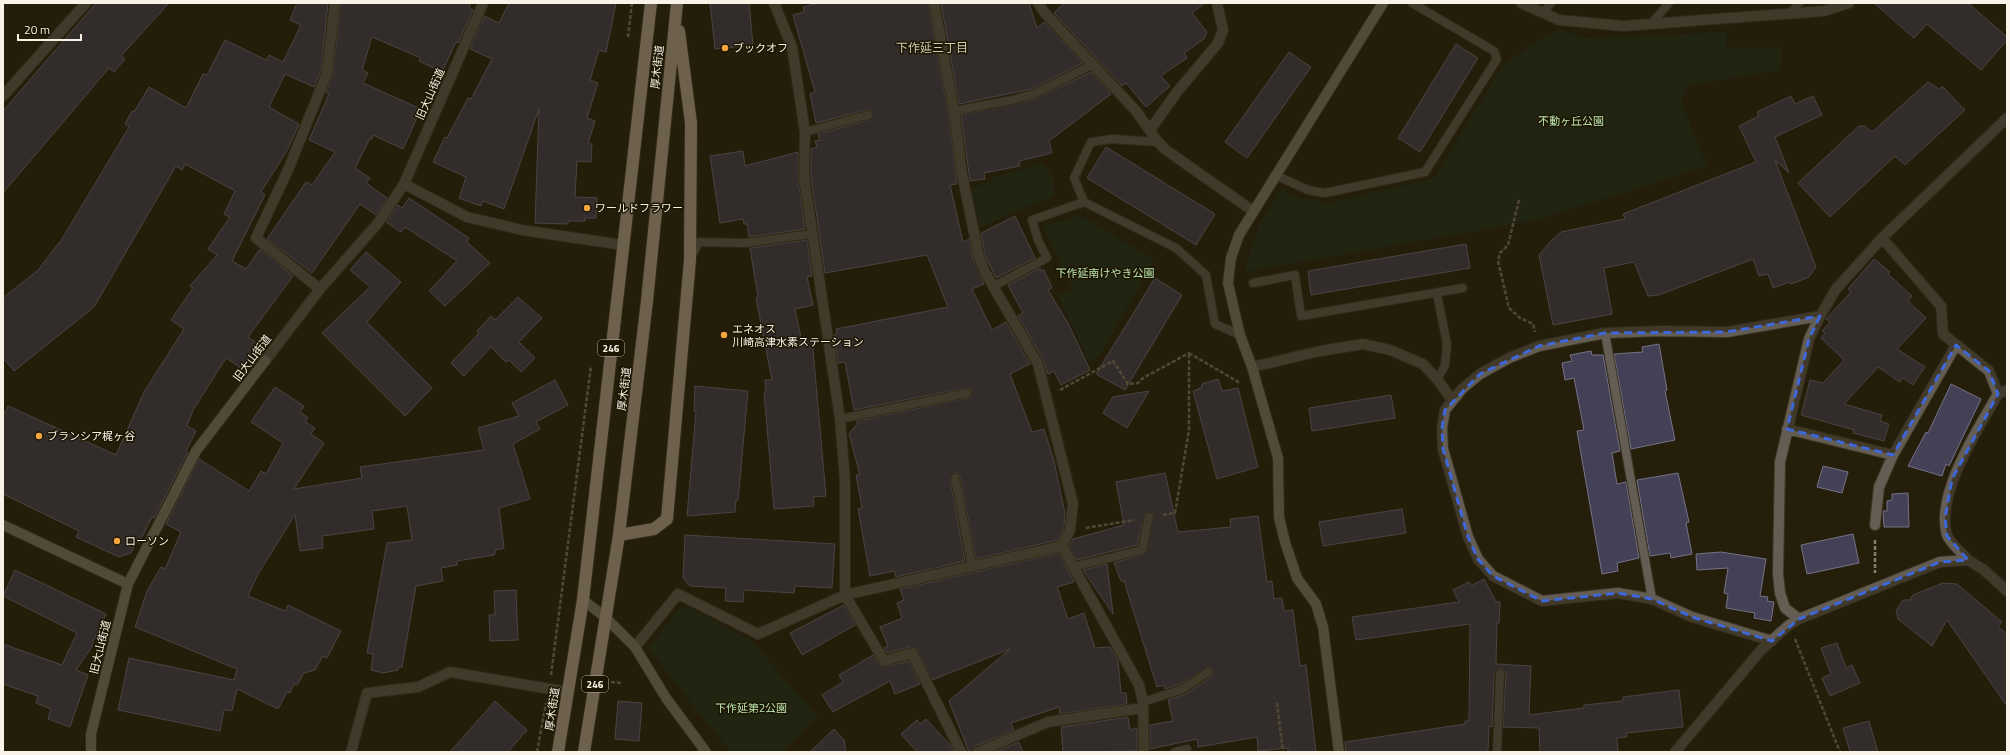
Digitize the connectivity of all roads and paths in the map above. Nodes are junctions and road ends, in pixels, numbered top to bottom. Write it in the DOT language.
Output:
graph roads {
  1 [pos="86,3"];
  2 [pos="335,3"];
  3 [pos="484,3"];
  4 [pos="632,3"];
  5 [pos="650,3"];
  6 [pos="774,3"];
  7 [pos="934,3"];
  8 [pos="1038,3"];
  9 [pos="1217,3"];
  10 [pos="1383,3"];
  11 [pos="1412,3"];
  12 [pos="1521,3"];
  13 [pos="1551,3"];
  14 [pos="1669,3"];
  15 [pos="1799,3"];
  16 [pos="1849,3"];
  17 [pos="676,7"];
  18 [pos="1543,13"];
  19 [pos="1790,14"];
  20 [pos="1651,24"];
  21 [pos="628,42"];
  22 [pos="1094,64"];
  23 [pos="3,96"];
  24 [pos="954,111"];
  25 [pos="868,115"];
  26 [pos="2007,118"];
  27 [pos="1150,130"];
  28 [pos="805,132"];
  29 [pos="1158,142"];
  30 [pos="1275,175"];
  31 [pos="404,184"];
  32 [pos="1519,200"];
  33 [pos="1084,202"];
  34 [pos="1253,211"];
  35 [pos="812,234"];
  36 [pos="1882,238"];
  37 [pos="623,245"];
  38 [pos="690,260"];
  39 [pos="1253,283"];
  40 [pos="994,286"];
  41 [pos="1463,288"];
  42 [pos="320,289"];
  43 [pos="1437,294"];
  44 [pos="1820,316"];
  45 [pos="1533,324"];
  46 [pos="1605,333"];
  47 [pos="1240,335"];
  48 [pos="1956,345"];
  49 [pos="1189,353"];
  50 [pos="592,361"];
  51 [pos="1252,367"];
  52 [pos="1437,379"];
  53 [pos="1258,387"];
  54 [pos="2003,392"];
  55 [pos="967,393"];
  56 [pos="1047,398"];
  57 [pos="1452,400"];
  58 [pos="840,419"];
  59 [pos="1787,429"];
  60 [pos="1893,455"];
  61 [pos="955,478"];
  62 [pos="1175,513"];
  63 [pos="1149,517"];
  64 [pos="1118,522"];
  65 [pos="3,525"];
  66 [pos="1875,525"];
  67 [pos="1093,527"];
  68 [pos="620,535"];
  69 [pos="1062,546"];
  70 [pos="1968,560"];
  71 [pos="972,566"];
  72 [pos="1073,567"];
  73 [pos="128,584"];
  74 [pos="1875,589"];
  75 [pos="2007,591"];
  76 [pos="845,595"];
  77 [pos="1652,599"];
  78 [pos="583,600"];
  79 [pos="605,617"];
  80 [pos="1799,620"];
  81 [pos="1790,625"];
  82 [pos="1772,641"];
  83 [pos="635,648"];
  84 [pos="1208,672"];
  85 [pos="1500,674"];
  86 [pos="548,689"];
  87 [pos="568,692"];
  88 [pos="1277,703"];
  89 [pos="1143,705"];
  90 [pos="1187,749"];
  91 [pos="1677,751"];
  92 [pos="91,752"];
  93 [pos="351,752"];
  94 [pos="537,752"];
  95 [pos="558,752"];
  96 [pos="584,752"];
  97 [pos="706,752"];
  98 [pos="961,752"];
  99 [pos="978,752"];
  100 [pos="1144,752"];
  101 [pos="1175,752"];
  102 [pos="1283,752"];
  103 [pos="1339,752"];
  104 [pos="1498,752"];
  105 [pos="1840,752"];
  1 -- 23 [label="street"];
  2 -- 42 [label="street"];
  3 -- 31 [label="street, 旧大山街道"];
  4 -- 21 [label="path"];
  5 -- 37 [label="highway, 厚木街道 / 246"];
  6 -- 28 [label="street"];
  7 -- 24 [label="street"];
  8 -- 22 [label="street"];
  9 -- 27 [label="street"];
  10 -- 30 [label="street"];
  11 -- 30 [label="lane"];
  12 -- 18 [label="street"];
  13 -- 18 [label="lane"];
  14 -- 20 [label="lane"];
  15 -- 19 [label="lane"];
  16 -- 19 [label="street"];
  17 -- 38 [label="highway, 246"];
  17 -- 68 [label="highway, 厚木街道 / 246"];
  18 -- 20 [label="street"];
  19 -- 20 [label="street"];
  22 -- 24 [label="lane"];
  22 -- 27 [label="street"];
  24 -- 40 [label="street"];
  25 -- 28 [label="lane"];
  26 -- 36 [label="street"];
  27 -- 29 [label="street"];
  28 -- 35 [label="street"];
  29 -- 33 [label="lane"];
  29 -- 34 [label="street"];
  30 -- 34 [label="street"];
  31 -- 37 [label="street"];
  31 -- 42 [label="street, 旧大山街道"];
  32 -- 45 [label="path"];
  33 -- 40 [label="lane"];
  33 -- 47 [label="lane"];
  34 -- 47 [label="street"];
  35 -- 38 [label="lane"];
  35 -- 58 [label="street"];
  36 -- 44 [label="street"];
  36 -- 48 [label="street"];
  37 -- 78 [label="highway, 厚木街道 / 246"];
  38 -- 68 [label="highway, 246"];
  39 -- 43 [label="lane"];
  40 -- 56 [label="street"];
  41 -- 43 [label="lane"];
  42 -- 73 [label="street, 旧大山街道"];
  43 -- 52 [label="lane"];
  44 -- 46 [label="street"];
  44 -- 59 [label="street"];
  46 -- 57 [label="street"];
  46 -- 77 [label="lane"];
  47 -- 51 [label="street"];
  48 -- 54 [label="street"];
  48 -- 60 [label="street"];
  49 -- 53 [label="path"];
  49 -- 56 [label="path"];
  49 -- 62 [label="path"];
  50 -- 86 [label="path"];
  51 -- 52 [label="street"];
  51 -- 53 [label="street"];
  52 -- 57 [label="street"];
  53 -- 103 [label="street"];
  54 -- 70 [label="street"];
  55 -- 58 [label="lane"];
  56 -- 69 [label="street"];
  57 -- 77 [label="street"];
  58 -- 76 [label="street"];
  59 -- 60 [label="street"];
  59 -- 80 [label="street"];
  60 -- 66 [label="street"];
  61 -- 71 [label="lane"];
  63 -- 72 [label="lane"];
  64 -- 67 [label="path"];
  65 -- 73 [label="street"];
  66 -- 74 [label="path"];
  68 -- 79 [label="highway, 厚木街道 / 246"];
  69 -- 71 [label="street"];
  69 -- 72 [label="street"];
  70 -- 74 [label="street"];
  70 -- 75 [label="street"];
  71 -- 76 [label="street"];
  72 -- 89 [label="street"];
  73 -- 92 [label="street, 旧大山街道"];
  74 -- 80 [label="street"];
  76 -- 83 [label="street"];
  76 -- 98 [label="street"];
  77 -- 82 [label="street"];
  78 -- 79 [label="street"];
  78 -- 87 [label="highway, 厚木街道 / 246"];
  79 -- 83 [label="street"];
  79 -- 96 [label="highway, 厚木街道 / 246"];
  80 -- 81 [label="street"];
  81 -- 82 [label="street"];
  81 -- 105 [label="path"];
  82 -- 91 [label="street"];
  83 -- 97 [label="street"];
  84 -- 89 [label="lane"];
  85 -- 104 [label="lane"];
  86 -- 87 [label="street"];
  86 -- 93 [label="street"];
  86 -- 94 [label="path"];
  87 -- 95 [label="highway, 厚木街道 / 246"];
  88 -- 102 [label="path"];
  89 -- 99 [label="street"];
  89 -- 100 [label="street"];
  90 -- 101 [label="lane"];
}
